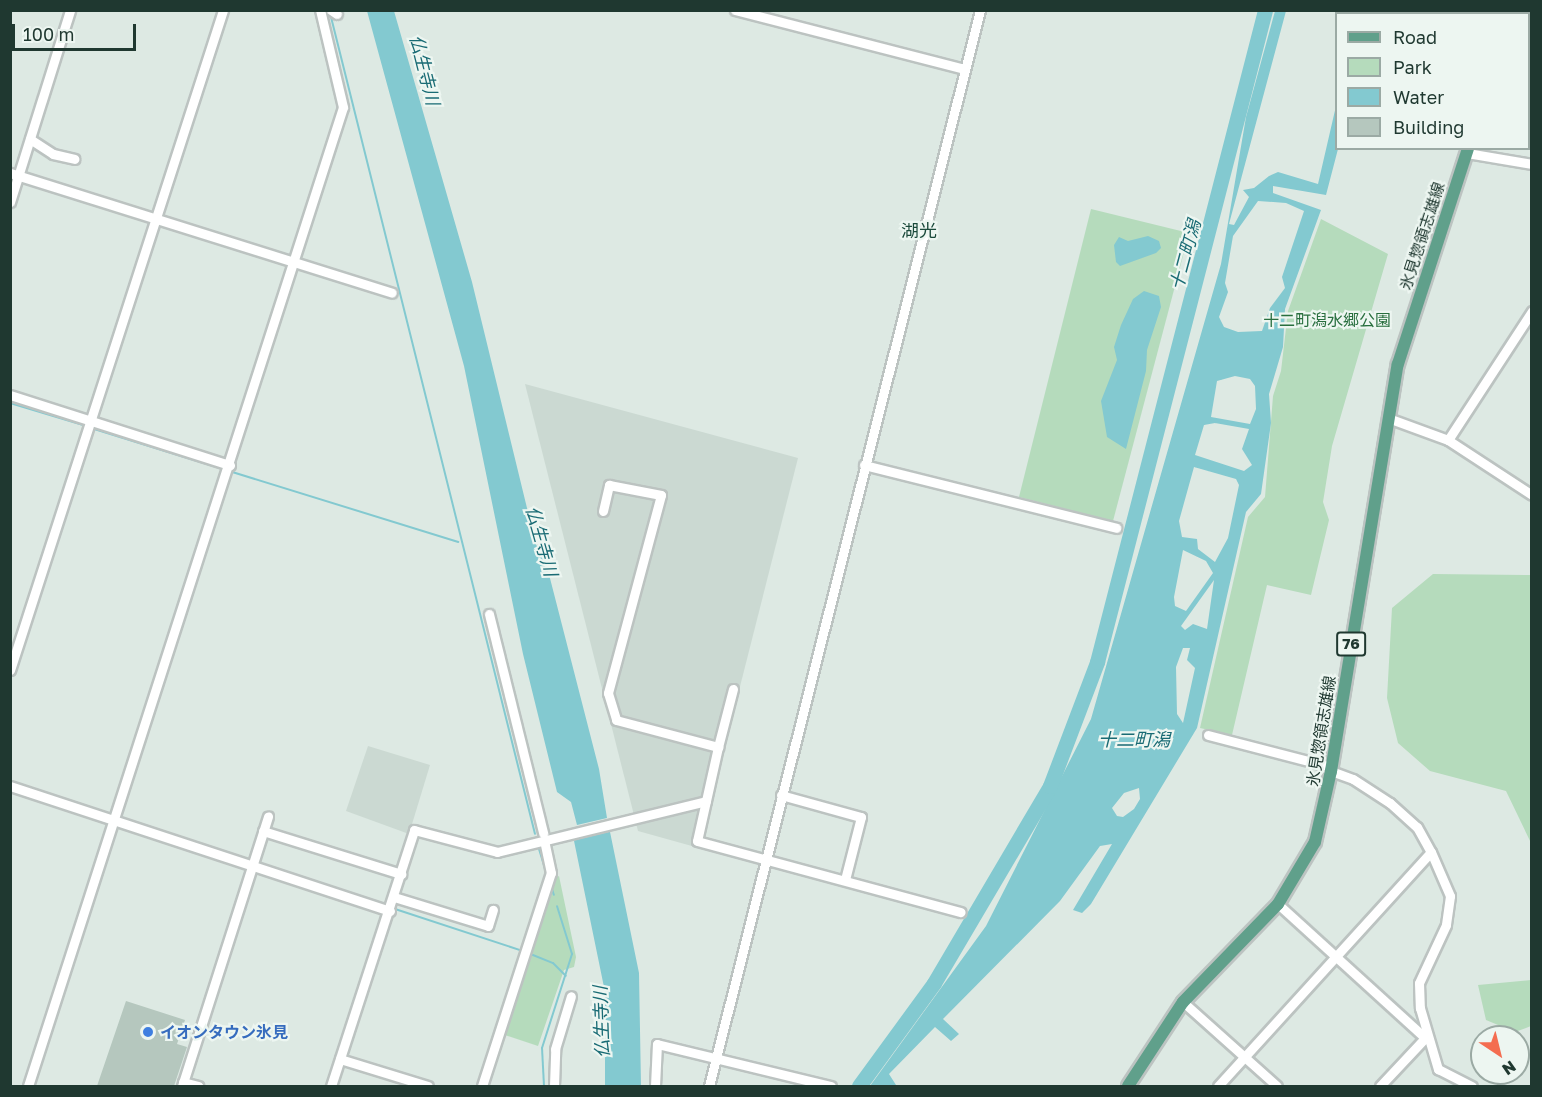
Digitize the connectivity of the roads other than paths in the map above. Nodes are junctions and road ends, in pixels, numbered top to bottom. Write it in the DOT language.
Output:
graph roads {
  1 [pos="70,10"];
  2 [pos="223,10"];
  3 [pos="320,10"];
  4 [pos="735,10"];
  5 [pos="980,10"];
  6 [pos="965,69"];
  7 [pos="30,139"];
  8 [pos="1467,151"];
  9 [pos="74,159"];
  10 [pos="1532,164"];
  11 [pos="15,175"];
  12 [pos="10,202"];
  13 [pos="157,218"];
  14 [pos="293,262"];
  15 [pos="392,293"];
  16 [pos="1532,311"];
  17 [pos="10,395"];
  18 [pos="1388,418"];
  19 [pos="89,420"];
  20 [pos="1448,441"];
  21 [pos="230,465"];
  22 [pos="864,465"];
  23 [pos="1532,495"];
  24 [pos="603,512"];
  25 [pos="1116,528"];
  26 [pos="489,614"];
  27 [pos="10,670"];
  28 [pos="733,689"];
  29 [pos="1208,735"];
  30 [pos="718,747"];
  31 [pos="1332,769"];
  32 [pos="10,786"];
  33 [pos="781,795"];
  34 [pos="706,801"];
  35 [pos="268,816"];
  36 [pos="114,819"];
  37 [pos="263,831"];
  38 [pos="543,833"];
  39 [pos="545,844"];
  40 [pos="1431,852"];
  41 [pos="765,858"];
  42 [pos="250,867"];
  43 [pos="401,874"];
  44 [pos="845,880"];
  45 [pos="394,897"];
  46 [pos="1278,904"];
  47 [pos="390,910"];
  48 [pos="493,910"];
  49 [pos="961,912"];
  50 [pos="1337,957"];
  51 [pos="571,996"];
  52 [pos="1183,1002"];
  53 [pos="1425,1036"];
  54 [pos="1244,1057"];
  55 [pos="717,1058"];
  56 [pos="340,1059"];
  57 [pos="183,1084"];
  58 [pos="28,1086"];
  59 [pos="198,1086"];
  60 [pos="331,1086"];
  61 [pos="428,1086"];
  62 [pos="482,1086"];
  63 [pos="554,1086"];
  64 [pos="655,1086"];
  65 [pos="709,1086"];
  66 [pos="831,1086"];
  67 [pos="1128,1086"];
  68 [pos="1218,1086"];
  69 [pos="1277,1086"];
  70 [pos="1380,1086"];
  71 [pos="1472,1086"];
  1 -- 7 [label="street"];
  2 -- 13 [label="street"];
  3 -- 14 [label="street"];
  4 -- 6 [label="street"];
  5 -- 6 [label="street"];
  6 -- 22 [label="street"];
  7 -- 9 [label="street"];
  7 -- 11 [label="street"];
  8 -- 10 [label="street"];
  8 -- 18 [label="main road, 氷見惣領志雄線 / 76"];
  11 -- 12 [label="street"];
  11 -- 13 [label="street"];
  13 -- 14 [label="street"];
  13 -- 19 [label="street"];
  14 -- 15 [label="street"];
  14 -- 21 [label="street"];
  16 -- 20 [label="street"];
  17 -- 19 [label="street"];
  18 -- 20 [label="street"];
  18 -- 31 [label="main road, 氷見惣領志雄線 / 76"];
  19 -- 21 [label="street"];
  19 -- 27 [label="street"];
  20 -- 23 [label="street"];
  21 -- 36 [label="street"];
  22 -- 25 [label="street"];
  22 -- 33 [label="street"];
  24 -- 30 [label="street"];
  26 -- 38 [label="street"];
  28 -- 30 [label="street"];
  29 -- 31 [label="street"];
  30 -- 34 [label="street"];
  31 -- 40 [label="street"];
  31 -- 46 [label="main road, 氷見惣領志雄線 / 76"];
  32 -- 36 [label="street"];
  33 -- 41 [label="street"];
  33 -- 44 [label="street"];
  34 -- 41 [label="street"];
  34 -- 43 [label="street"];
  35 -- 37 [label="street"];
  36 -- 42 [label="street"];
  36 -- 58 [label="street"];
  37 -- 42 [label="street"];
  37 -- 43 [label="street"];
  39 -- 62 [label="street"];
  40 -- 50 [label="street"];
  40 -- 53 [label="street"];
  41 -- 44 [label="street"];
  41 -- 55 [label="street"];
  42 -- 47 [label="street"];
  42 -- 57 [label="street"];
  43 -- 45 [label="street"];
  44 -- 49 [label="street"];
  45 -- 47 [label="street"];
  45 -- 48 [label="street"];
  46 -- 50 [label="street"];
  46 -- 52 [label="main road, 氷見惣領志雄線 / 76"];
  47 -- 56 [label="street"];
  50 -- 53 [label="street"];
  50 -- 54 [label="street"];
  51 -- 63 [label="street"];
  52 -- 54 [label="street"];
  52 -- 67 [label="main road, 氷見惣領志雄線 / 76"];
  53 -- 70 [label="street"];
  53 -- 71 [label="street"];
  54 -- 68 [label="street"];
  54 -- 69 [label="street"];
  55 -- 64 [label="street"];
  55 -- 65 [label="street"];
  55 -- 66 [label="street"];
  56 -- 60 [label="street"];
  56 -- 61 [label="street"];
  57 -- 59 [label="street"];
}
